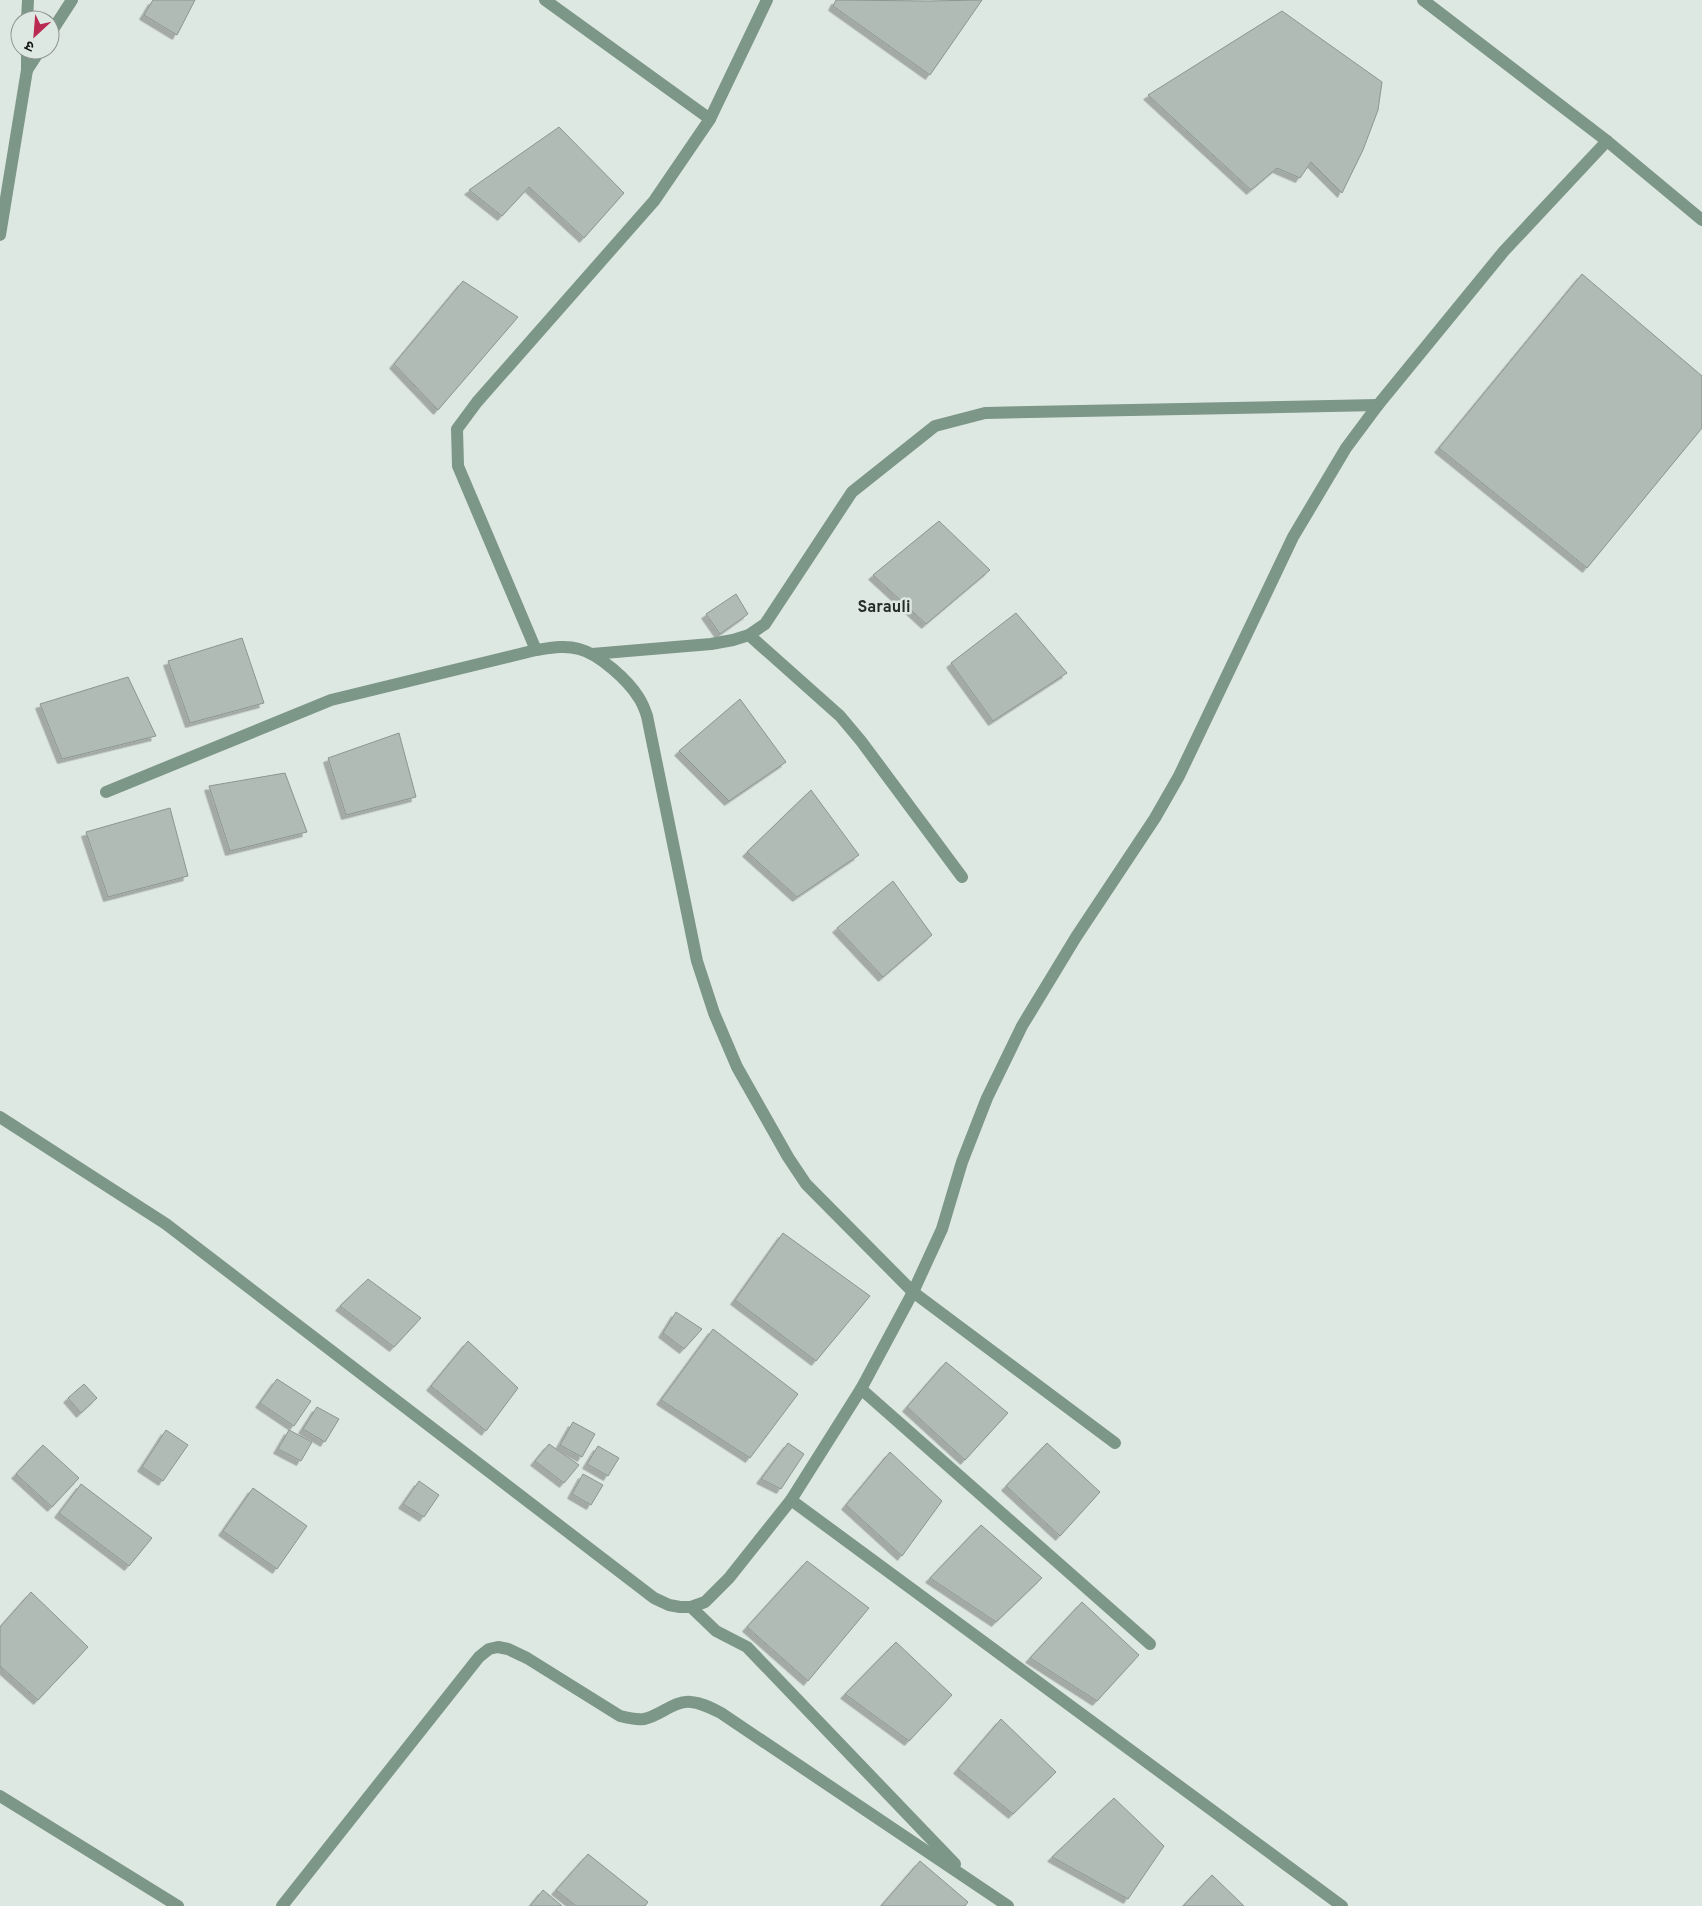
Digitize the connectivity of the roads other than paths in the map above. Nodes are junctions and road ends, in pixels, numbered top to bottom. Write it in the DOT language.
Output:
graph roads {
  1 [pos="72,0"];
  2 [pos="545,0"];
  3 [pos="767,0"];
  4 [pos="1423,0"];
  5 [pos="60,19"];
  6 [pos="27,60"];
  7 [pos="34,60"];
  8 [pos="27,70"];
  9 [pos="710,119"];
  10 [pos="1608,141"];
  11 [pos="1702,220"];
  12 [pos="0,235"];
  13 [pos="1378,405"];
  14 [pos="749,635"];
  15 [pos="536,650"];
  16 [pos="592,654"];
  17 [pos="106,792"];
  18 [pos="962,877"];
  19 [pos="0,1117"];
  20 [pos="913,1292"];
  21 [pos="860,1389"];
  22 [pos="1115,1443"];
  23 [pos="791,1500"];
  24 [pos="692,1607"];
  25 [pos="1150,1644"];
  26 [pos="0,1796"];
  27 [pos="972,1882"];
  28 [pos="178,1906"];
  29 [pos="282,1906"];
  30 [pos="1008,1906"];
  31 [pos="1342,1906"];
  1 -- 5 [label="street"];
  2 -- 9 [label="street"];
  3 -- 9 [label="street"];
  4 -- 10 [label="street"];
  6 -- 8 [label="street"];
  7 -- 8 [label="street"];
  8 -- 12 [label="street"];
  9 -- 15 [label="street"];
  10 -- 11 [label="street"];
  10 -- 13 [label="street"];
  13 -- 14 [label="street"];
  13 -- 20 [label="street"];
  14 -- 16 [label="street"];
  14 -- 18 [label="street"];
  15 -- 16 [label="street"];
  15 -- 17 [label="street"];
  16 -- 20 [label="street"];
  19 -- 24 [label="street"];
  20 -- 21 [label="street"];
  20 -- 22 [label="street"];
  21 -- 23 [label="street"];
  21 -- 25 [label="street"];
  23 -- 24 [label="street"];
  23 -- 31 [label="street"];
  24 -- 27 [label="street"];
  26 -- 28 [label="street"];
  27 -- 29 [label="street"];
  27 -- 30 [label="street"];
}
